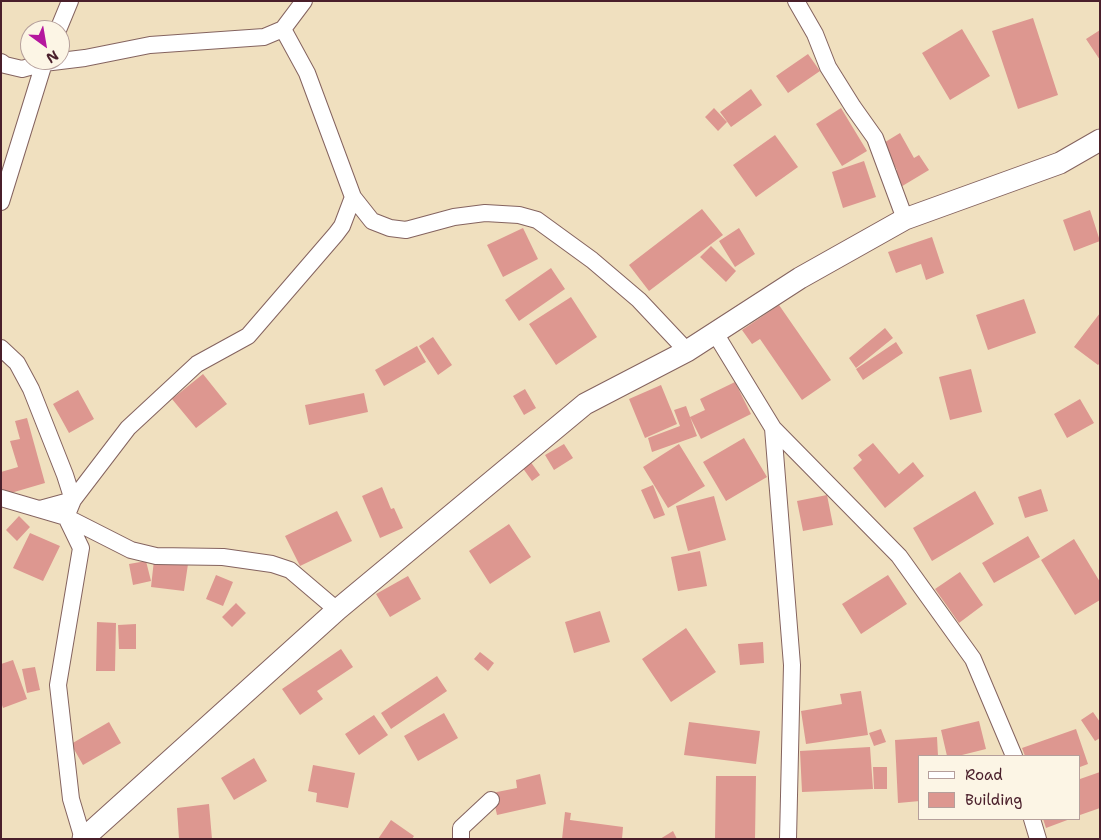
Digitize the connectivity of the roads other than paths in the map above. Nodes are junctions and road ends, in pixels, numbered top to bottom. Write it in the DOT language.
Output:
graph roads {
  1 [pos="70,1"];
  2 [pos="304,1"];
  3 [pos="796,1"];
  4 [pos="62,20"];
  5 [pos="283,29"];
  6 [pos="70,60"];
  7 [pos="1,62"];
  8 [pos="20,69"];
  9 [pos="42,70"];
  10 [pos="1100,140"];
  11 [pos="353,197"];
  12 [pos="1,202"];
  13 [pos="346,216"];
  14 [pos="904,219"];
  15 [pos="372,221"];
  16 [pos="715,333"];
  17 [pos="1,348"];
  18 [pos="688,351"];
  19 [pos="773,428"];
  20 [pos="1,498"];
  21 [pos="73,500"];
  22 [pos="40,510"];
  23 [pos="66,517"];
  24 [pos="336,610"];
  25 [pos="1014,755"];
  26 [pos="491,800"];
  27 [pos="1032,820"];
  28 [pos="83,839"];
  29 [pos="461,839"];
  30 [pos="788,839"];
  31 [pos="1038,839"];
  1 -- 4 [label="street"];
  2 -- 5 [label="street"];
  3 -- 14 [label="street"];
  5 -- 6 [label="street"];
  5 -- 11 [label="street"];
  7 -- 8 [label="street"];
  9 -- 12 [label="street"];
  10 -- 14 [label="street"];
  11 -- 13 [label="street"];
  11 -- 15 [label="street"];
  13 -- 15 [label="street"];
  13 -- 21 [label="street"];
  14 -- 16 [label="street"];
  15 -- 18 [label="street"];
  16 -- 18 [label="street"];
  16 -- 19 [label="street"];
  17 -- 21 [label="street"];
  18 -- 24 [label="street"];
  19 -- 25 [label="street"];
  19 -- 30 [label="street"];
  20 -- 22 [label="street"];
  21 -- 22 [label="street"];
  21 -- 23 [label="street"];
  22 -- 23 [label="street"];
  23 -- 24 [label="street"];
  23 -- 28 [label="street"];
  24 -- 28 [label="street"];
  26 -- 29 [label="street"];
  27 -- 31 [label="street"];
}
